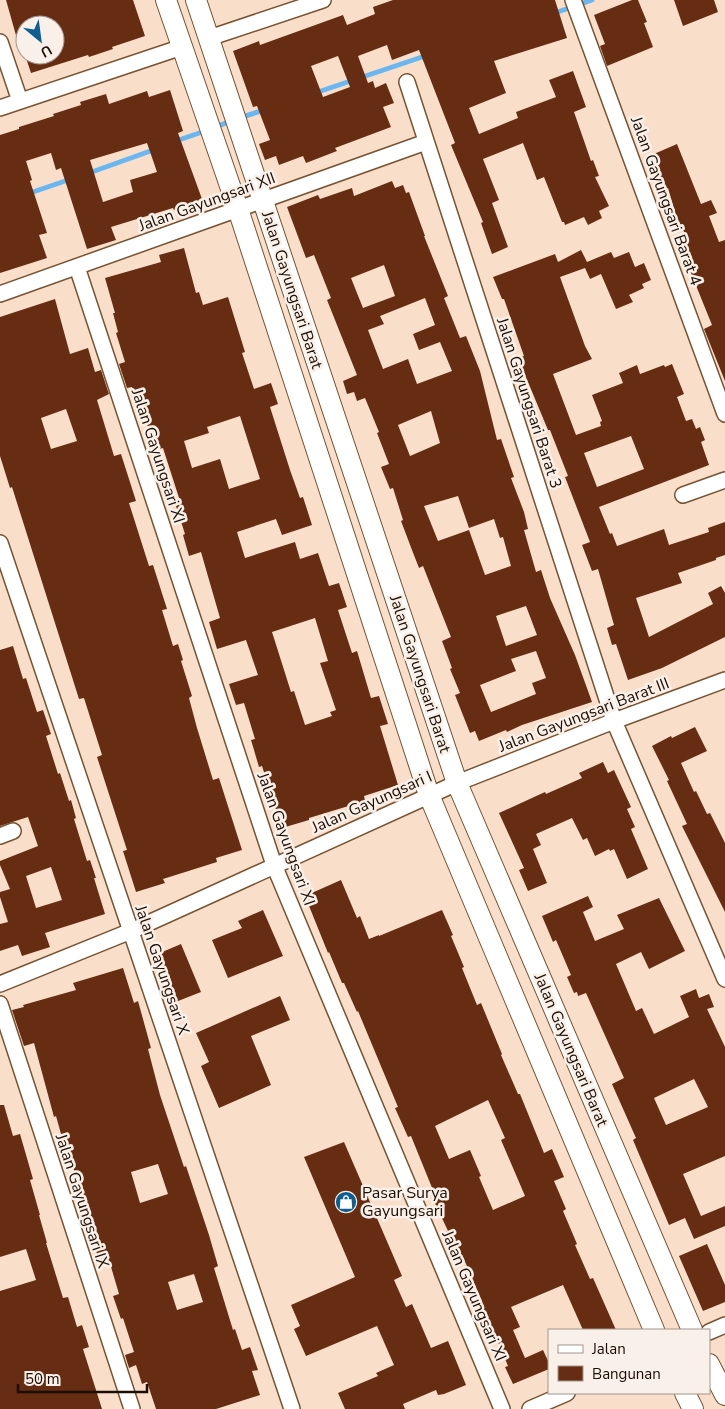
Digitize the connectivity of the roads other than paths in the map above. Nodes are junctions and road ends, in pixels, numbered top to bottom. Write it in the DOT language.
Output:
graph roads {
  1 [pos="166,0"];
  2 [pos="196,0"];
  3 [pos="324,0"];
  4 [pos="573,0"];
  5 [pos="209,38"];
  6 [pos="0,42"];
  7 [pos="182,47"];
  8 [pos="407,82"];
  9 [pos="20,101"];
  10 [pos="0,108"];
  11 [pos="426,142"];
  12 [pos="263,201"];
  13 [pos="238,210"];
  14 [pos="77,267"];
  15 [pos="0,294"];
  16 [pos="725,414"];
  17 [pos="725,480"];
  18 [pos="683,495"];
  19 [pos="0,543"];
  20 [pos="725,680"];
  21 [pos="616,727"];
  22 [pos="456,783"];
  23 [pos="429,795"];
  24 [pos="274,866"];
  25 [pos="131,931"];
  26 [pos="725,979"];
  27 [pos="0,984"];
  28 [pos="0,1004"];
  29 [pos="725,1325"];
  30 [pos="654,1329"];
  31 [pos="692,1329"];
  32 [pos="710,1332"];
  33 [pos="710,1366"];
  34 [pos="564,1394"];
  35 [pos="686,1394"];
  36 [pos="725,1395"];
  37 [pos="132,1409"];
  38 [pos="292,1409"];
  39 [pos="502,1409"];
  40 [pos="530,1409"];
  41 [pos="694,1409"];
  1 -- 7 [label="street, Jalan Gayungsari Barat"];
  2 -- 5 [label="street, Jalan Gayungsari Barat"];
  3 -- 5 [label="street"];
  4 -- 16 [label="street, Jalan Gayungsari Barat 4"];
  5 -- 12 [label="street, Jalan Gayungsari Barat"];
  6 -- 9 [label="street"];
  7 -- 9 [label="street"];
  7 -- 13 [label="street, Jalan Gayungsari Barat"];
  8 -- 11 [label="street, Jalan Gayungsari Barat 3"];
  9 -- 10 [label="street"];
  11 -- 12 [label="street, Jalan Gayungsari XII"];
  11 -- 21 [label="street, Jalan Gayungsari Barat 3"];
  12 -- 13 [label="street, Jalan Gayungsari XII"];
  12 -- 22 [label="street, Jalan Gayungsari Barat"];
  13 -- 14 [label="street, Jalan Gayungsari XII"];
  13 -- 23 [label="street, Jalan Gayungsari Barat"];
  14 -- 15 [label="street, Jalan Gayungsari XII"];
  14 -- 24 [label="street, Jalan Gayungsari XI"];
  17 -- 18 [label="street"];
  19 -- 25 [label="street, Jalan Gayungsari X"];
  20 -- 21 [label="street, Jalan Gayungsari Barat III"];
  21 -- 22 [label="street, Jalan Gayungsari Barat III"];
  21 -- 26 [label="street, Jalan Gayungsari Barat III"];
  22 -- 23 [label="street, Jalan Gayungsari I"];
  22 -- 31 [label="street, Jalan Gayungsari Barat"];
  23 -- 24 [label="street, Jalan Gayungsari I"];
  23 -- 30 [label="street, Jalan Gayungsari Barat"];
  24 -- 25 [label="street, Jalan Gayungsari I"];
  24 -- 39 [label="street, Jalan Gayungsari XI"];
  25 -- 27 [label="street, Jalan Gayungsari I"];
  25 -- 38 [label="street, Jalan Gayungsari X"];
  28 -- 37 [label="street, Jalan Gayungsari IX"];
  29 -- 32 [label="street"];
  33 -- 36 [label="street"];
  34 -- 40 [label="street"];
  35 -- 41 [label="street"];
}
